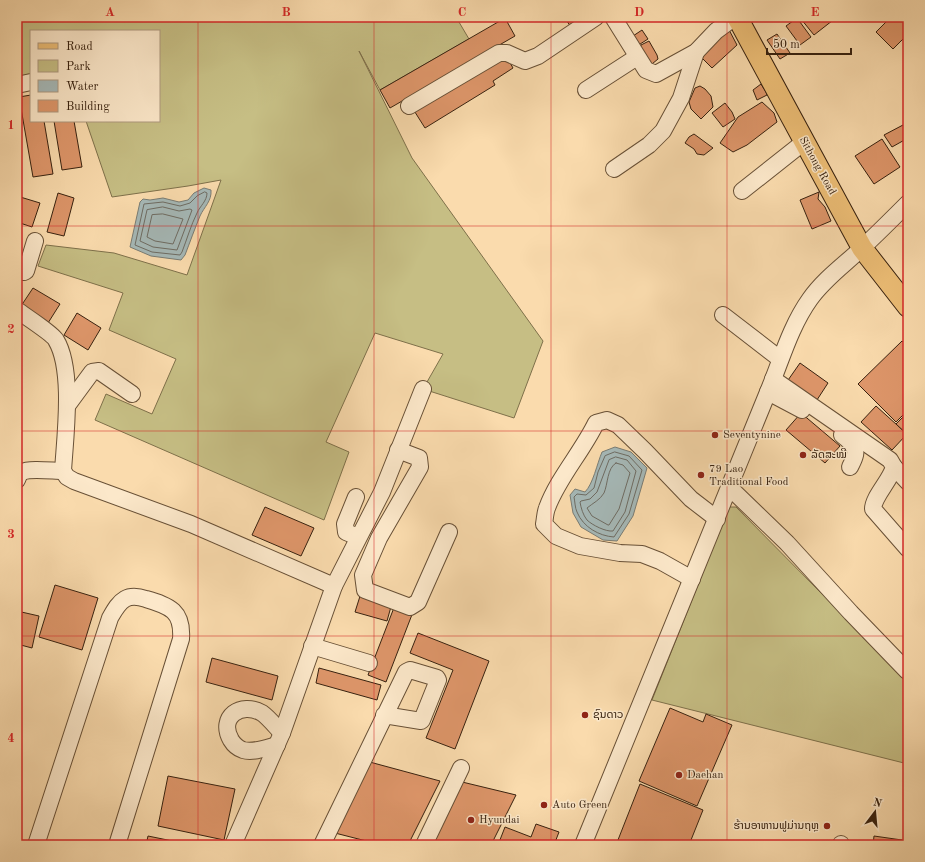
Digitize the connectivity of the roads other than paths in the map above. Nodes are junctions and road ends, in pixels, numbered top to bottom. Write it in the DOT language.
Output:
graph roads {
  1 [pos="596,17"];
  2 [pos="612,17"];
  3 [pos="736,17"];
  4 [pos="696,52"];
  5 [pos="637,57"];
  6 [pos="30,82"];
  7 [pos="17,85"];
  8 [pos="586,90"];
  9 [pos="409,106"];
  10 [pos="804,142"];
  11 [pos="614,169"];
  12 [pos="742,191"];
  13 [pos="908,202"];
  14 [pos="35,241"];
  15 [pos="862,248"];
  16 [pos="17,270"];
  17 [pos="908,307"];
  18 [pos="17,310"];
  19 [pos="723,315"];
  20 [pos="780,359"];
  21 [pos="771,386"];
  22 [pos="423,389"];
  23 [pos="132,394"];
  24 [pos="67,406"];
  25 [pos="398,450"];
  26 [pos="850,467"];
  27 [pos="894,467"];
  28 [pos="63,471"];
  29 [pos="17,480"];
  30 [pos="908,482"];
  31 [pos="730,487"];
  32 [pos="356,497"];
  33 [pos="717,518"];
  34 [pos="449,532"];
  35 [pos="358,537"];
  36 [pos="908,549"];
  37 [pos="692,579"];
  38 [pos="334,586"];
  39 [pos="312,646"];
  40 [pos="369,663"];
  41 [pos="907,671"];
  42 [pos="384,715"];
  43 [pos="462,768"];
  44 [pos="36,845"];
  45 [pos="116,845"];
  46 [pos="233,845"];
  47 [pos="322,845"];
  48 [pos="424,845"];
  49 [pos="583,845"];
  1 -- 9 [label="street"];
  2 -- 5 [label="street"];
  3 -- 4 [label="street"];
  3 -- 10 [label="main road, Sithong Road"];
  4 -- 5 [label="street"];
  4 -- 11 [label="street"];
  5 -- 8 [label="street"];
  6 -- 7 [label="street"];
  10 -- 12 [label="street"];
  10 -- 15 [label="main road, Sithong Road"];
  13 -- 15 [label="street"];
  14 -- 16 [label="street"];
  15 -- 17 [label="main road, Sithong Road"];
  15 -- 20 [label="street"];
  18 -- 24 [label="street"];
  19 -- 20 [label="street"];
  20 -- 21 [label="street"];
  21 -- 26 [label="street"];
  21 -- 27 [label="street"];
  21 -- 31 [label="street"];
  22 -- 25 [label="street"];
  23 -- 24 [label="street"];
  24 -- 28 [label="street"];
  25 -- 34 [label="street"];
  25 -- 35 [label="street"];
  27 -- 30 [label="street"];
  27 -- 36 [label="street"];
  28 -- 29 [label="street"];
  28 -- 38 [label="street"];
  31 -- 33 [label="street"];
  31 -- 41 [label="street"];
  32 -- 35 [label="street"];
  33 -- 37 [label="street"];
  33 -- 37 [label="street"];
  35 -- 38 [label="street"];
  37 -- 49 [label="street"];
  38 -- 39 [label="street"];
  39 -- 40 [label="street"];
  39 -- 46 [label="street"];
  42 -- 47 [label="street"];
  43 -- 48 [label="street"];
  44 -- 45 [label="street"];
}
